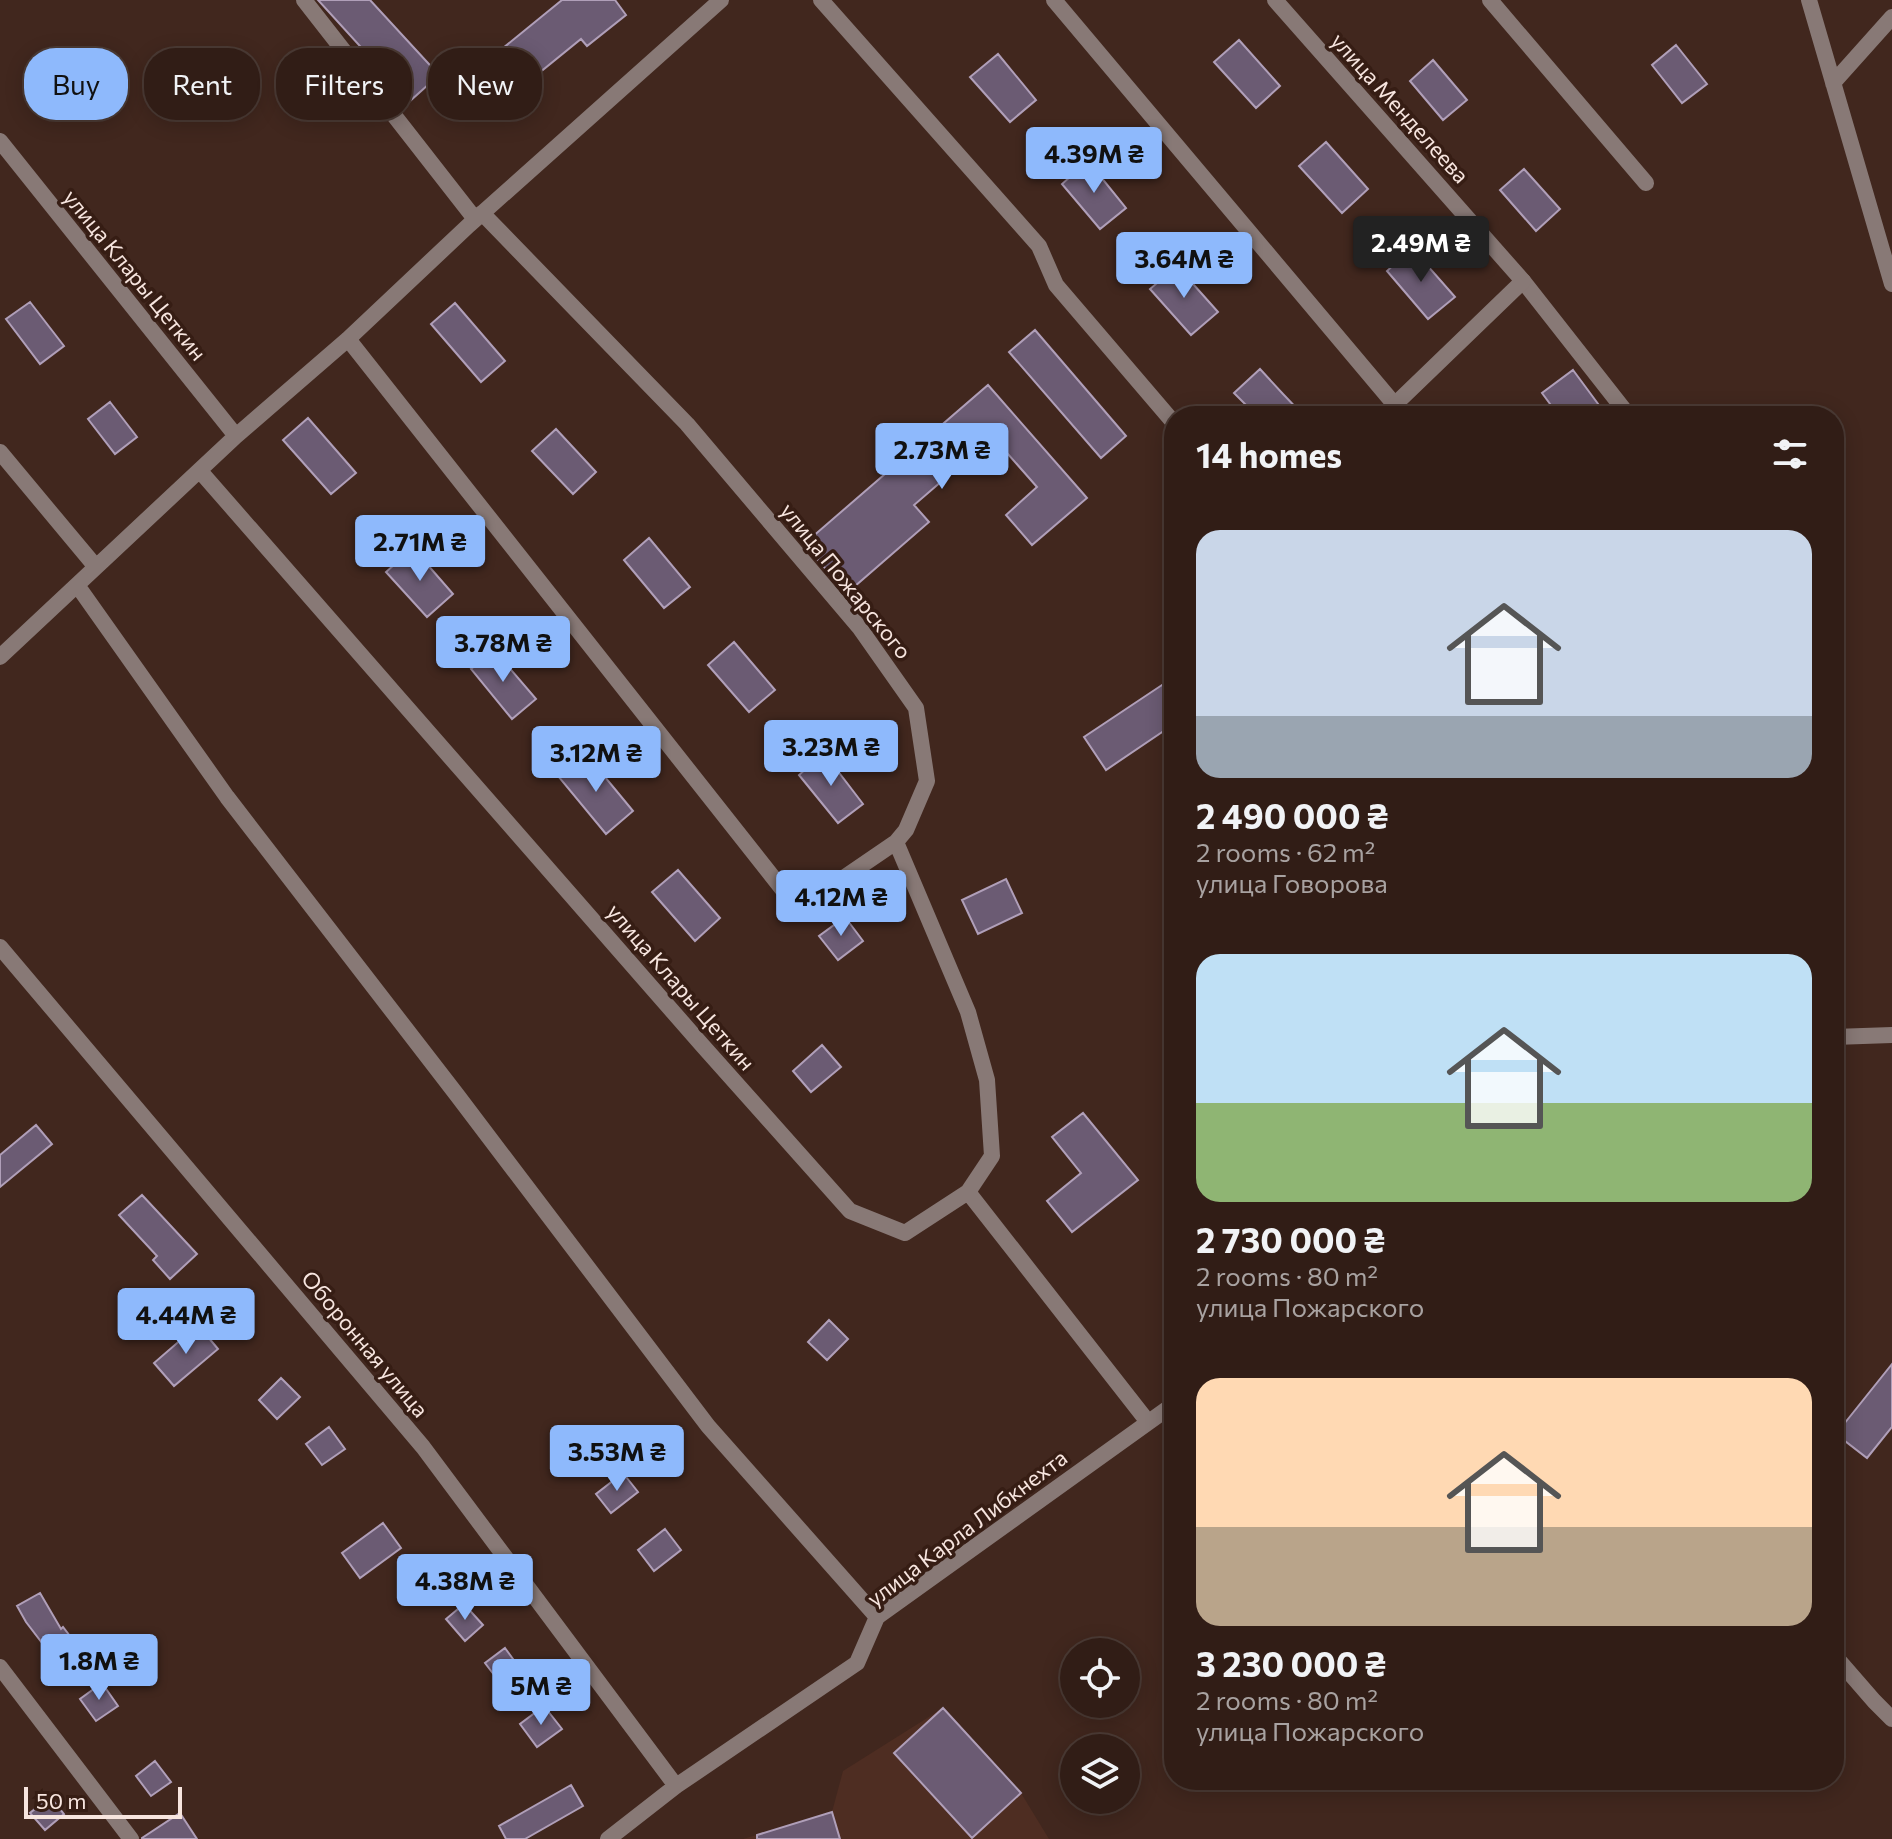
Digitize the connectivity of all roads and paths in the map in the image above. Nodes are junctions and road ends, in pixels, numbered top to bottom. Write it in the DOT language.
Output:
graph roads {
  1 [pos="304,0"];
  2 [pos="721,0"];
  3 [pos="821,0"];
  4 [pos="1054,0"];
  5 [pos="1275,0"];
  6 [pos="1490,0"];
  7 [pos="1809,0"];
  8 [pos="1892,17"];
  9 [pos="1833,83"];
  10 [pos="0,141"];
  11 [pos="1646,183"];
  12 [pos="479,216"];
  13 [pos="1523,281"];
  14 [pos="1892,284"];
  15 [pos="348,339"];
  16 [pos="1385,406"];
  17 [pos="1394,406"];
  18 [pos="1621,406"];
  19 [pos="1164,411"];
  20 [pos="236,436"];
  21 [pos="0,452"];
  22 [pos="200,471"];
  23 [pos="96,567"];
  24 [pos="77,585"];
  25 [pos="0,657"];
  26 [pos="896,842"];
  27 [pos="0,947"];
  28 [pos="1892,1035"];
  29 [pos="1844,1037"];
  30 [pos="968,1192"];
  31 [pos="1164,1411"];
  32 [pos="1148,1422"];
  33 [pos="877,1617"];
  34 [pos="1844,1666"];
  35 [pos="0,1667"];
  36 [pos="1892,1719"];
  37 [pos="676,1786"];
  38 [pos="131,1839"];
  39 [pos="608,1839"];
  1 -- 12 [label="street, улица Пожарского"];
  2 -- 12 [label="street"];
  3 -- 19 [label="street"];
  4 -- 16 [label="street"];
  5 -- 13 [label="street, улица Менделеева"];
  6 -- 11 [label="street"];
  7 -- 9 [label="street"];
  8 -- 9 [label="street"];
  9 -- 14 [label="street"];
  10 -- 20 [label="street, улица Клары Цеткин"];
  12 -- 15 [label="street"];
  12 -- 26 [label="street, улица Пожарского"];
  13 -- 17 [label="street"];
  13 -- 18 [label="street, улица Менделеева"];
  15 -- 20 [label="street"];
  15 -- 26 [label="street"];
  20 -- 22 [label="street"];
  21 -- 23 [label="street"];
  22 -- 23 [label="street"];
  22 -- 30 [label="street, улица Клары Цеткин"];
  23 -- 24 [label="street"];
  24 -- 25 [label="street"];
  24 -- 33 [label="street"];
  26 -- 30 [label="street"];
  27 -- 37 [label="street, Оборонная улица"];
  28 -- 29 [label="street"];
  30 -- 32 [label="street"];
  31 -- 32 [label="street, улица Карла Либкнехта"];
  32 -- 33 [label="street, улица Карла Либкнехта"];
  33 -- 37 [label="street, улица Карла Либкнехта"];
  34 -- 36 [label="street"];
  35 -- 38 [label="street"];
  37 -- 39 [label="street, улица Карла Либкнехта"];
}
